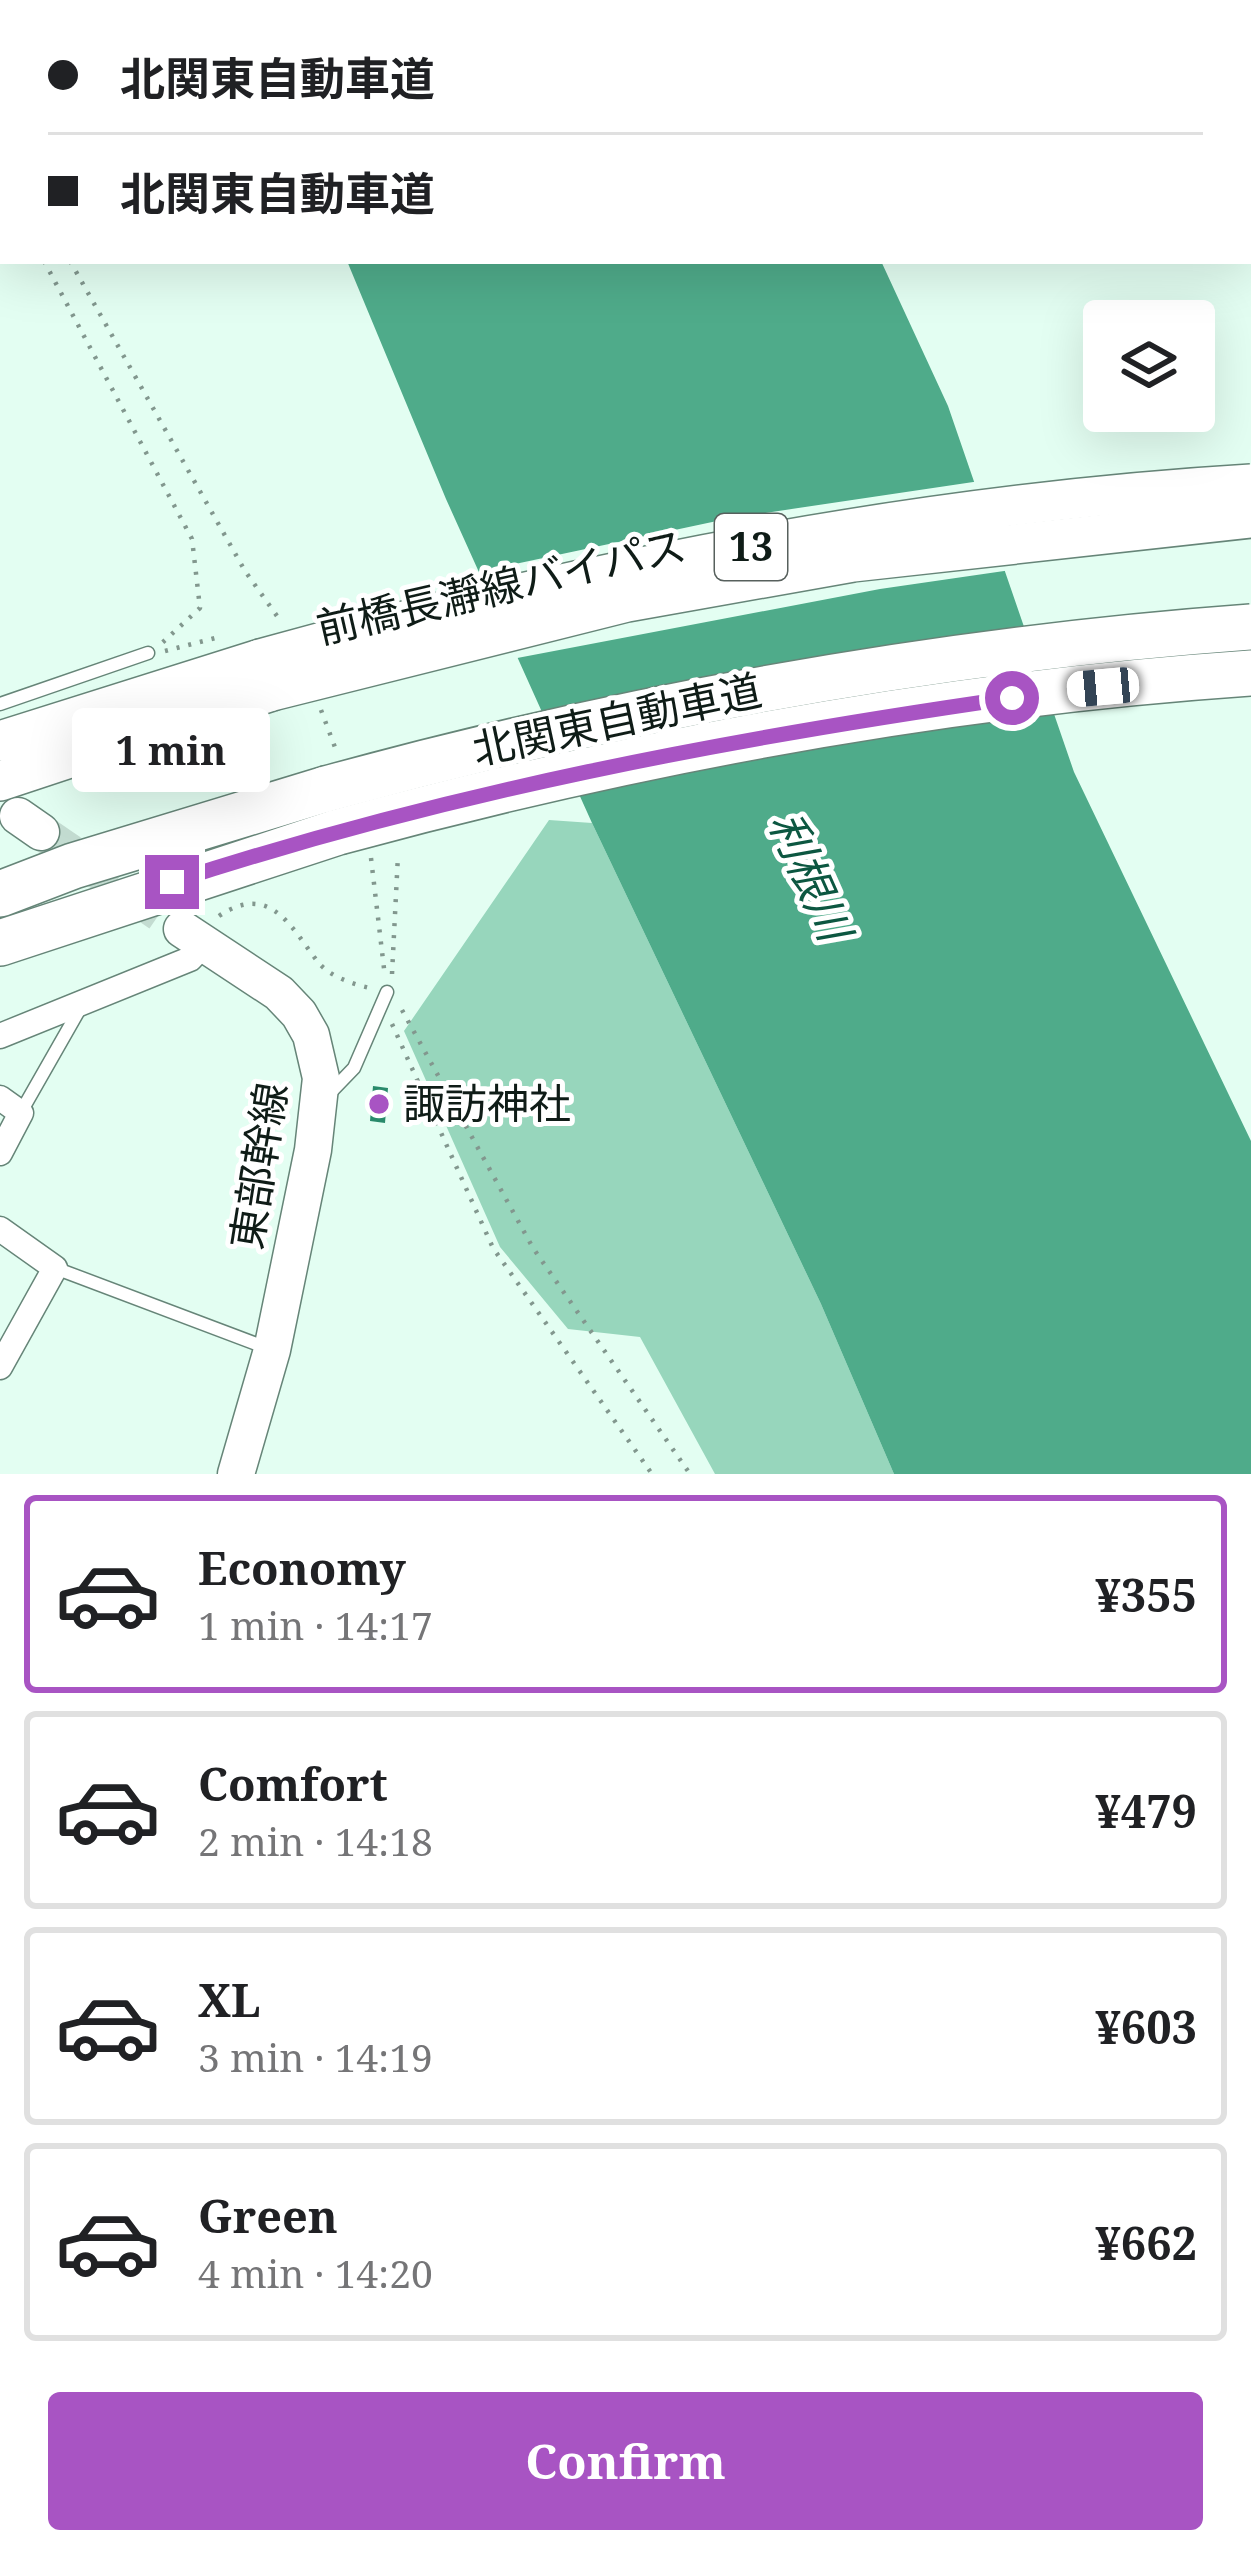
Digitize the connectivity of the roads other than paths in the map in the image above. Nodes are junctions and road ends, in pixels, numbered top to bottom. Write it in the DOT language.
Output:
graph roads {
  1 [pos="1251,484"];
  2 [pos="1251,518"];
  3 [pos="1251,627"];
  4 [pos="148,653"];
  5 [pos="272,660"];
  6 [pos="1251,673"];
  7 [pos="0,704"];
  8 [pos="0,741"];
  9 [pos="20,809"];
  10 [pos="0,894"];
  11 [pos="200,931"];
  12 [pos="0,943"];
  13 [pos="387,992"];
  14 [pos="82,1004"];
  15 [pos="0,1036"];
  16 [pos="320,1102"];
  17 [pos="10,1105"];
  18 [pos="0,1154"];
  19 [pos="0,1229"];
  20 [pos="55,1268"];
  21 [pos="272,1350"];
  22 [pos="0,1367"];
  23 [pos="236,1474"];
  1 -- 5 [label="main road, 前橋長瀞線バイパス / 13, bridge"];
  2 -- 5 [label="main road, 前橋長瀞線バイパス / 13, bridge"];
  3 -- 10 [label="highway, 北関東自動車道, bridge"];
  4 -- 7 [label="lane"];
  5 -- 8 [label="main road, 前橋長瀞線バイパス / 13"];
  5 -- 9 [label="main road, 前橋長瀞線バイパス / 13"];
  6 -- 12 [label="highway, 北関東自動車道, bridge"];
  11 -- 14 [label="street"];
  11 -- 16 [label="street, 東部幹線"];
  13 -- 16 [label="lane"];
  14 -- 15 [label="street"];
  14 -- 17 [label="lane"];
  16 -- 21 [label="street, 東部幹線"];
  17 -- 18 [label="street"];
  19 -- 20 [label="street"];
  20 -- 21 [label="lane"];
  20 -- 22 [label="street"];
  21 -- 23 [label="street, 東部幹線"];
}
